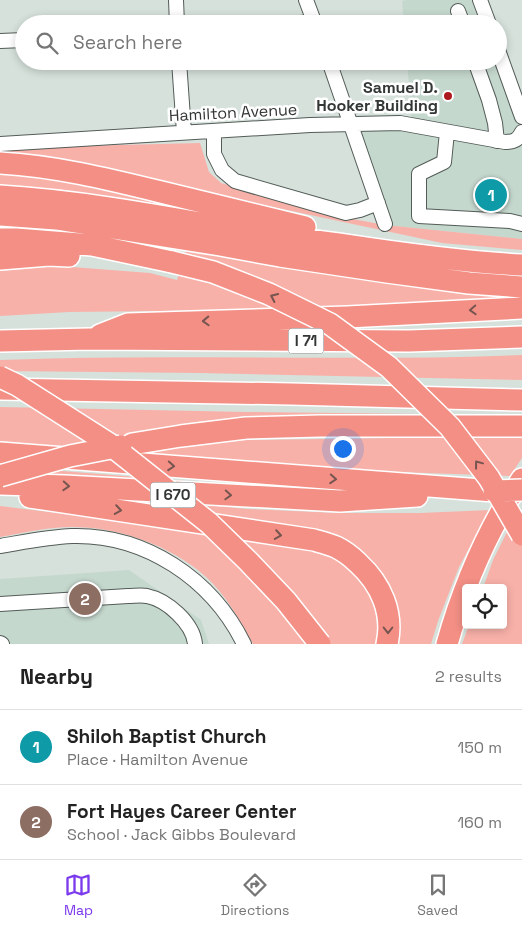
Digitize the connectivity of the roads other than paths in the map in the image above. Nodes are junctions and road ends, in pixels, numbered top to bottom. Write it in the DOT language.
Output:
graph roads {
  1 [pos="176,0"];
  2 [pos="306,0"];
  3 [pos="480,0"];
  4 [pos="177,15"];
  5 [pos="311,15"];
  6 [pos="486,15"];
  7 [pos="15,40"];
  8 [pos="0,41"];
  9 [pos="180,70"];
  10 [pos="332,70"];
  11 [pos="478,70"];
  12 [pos="505,70"];
  13 [pos="522,117"];
  14 [pos="351,124"];
  15 [pos="214,131"];
  16 [pos="184,132"];
  17 [pos="447,132"];
  18 [pos="522,132"];
  19 [pos="497,141"];
  20 [pos="0,144"];
  21 [pos="0,163"];
  22 [pos="0,196"];
  23 [pos="378,204"];
  24 [pos="0,214"];
  25 [pos="385,224"];
  26 [pos="522,224"];
  27 [pos="0,239"];
  28 [pos="419,256"];
  29 [pos="0,259"];
  30 [pos="172,262"];
  31 [pos="522,265"];
  32 [pos="522,287"];
  33 [pos="522,308"];
  34 [pos="522,336"];
  35 [pos="90,339"];
  36 [pos="0,341"];
  37 [pos="0,377"];
  38 [pos="0,389"];
  39 [pos="522,400"];
  40 [pos="522,426"];
  41 [pos="0,453"];
  42 [pos="0,476"];
  43 [pos="522,479"];
  44 [pos="0,484"];
  45 [pos="522,490"];
  46 [pos="494,491"];
  47 [pos="0,492"];
  48 [pos="522,535"];
  49 [pos="0,546"];
  50 [pos="0,604"];
  51 [pos="195,644"];
  52 [pos="244,644"];
  53 [pos="320,644"];
  54 [pos="387,644"];
  55 [pos="446,644"];
  1 -- 4 [label="street"];
  2 -- 5 [label="street"];
  3 -- 6 [label="street"];
  7 -- 8 [label="street"];
  9 -- 16 [label="street"];
  10 -- 14 [label="street"];
  11 -- 19 [label="street"];
  12 -- 13 [label="street"];
  14 -- 15 [label="street, Hamilton Avenue"];
  14 -- 17 [label="street, Hamilton Avenue"];
  14 -- 23 [label="street"];
  15 -- 16 [label="street, Hamilton Avenue"];
  15 -- 23 [label="street"];
  16 -- 20 [label="street, Hamilton Avenue"];
  17 -- 19 [label="street, Hamilton Avenue"];
  17 -- 26 [label="street"];
  18 -- 19 [label="street, Hamilton Avenue"];
  21 -- 28 [label="highway"];
  22 -- 28 [label="highway"];
  23 -- 25 [label="street"];
  24 -- 32 [label="highway"];
  27 -- 30 [label="highway"];
  28 -- 31 [label="highway"];
  29 -- 30 [label="highway"];
  48 -- 30 [label="highway, one-way, bridge"];
  33 -- 35 [label="highway, one-way"];
  34 -- 35 [label="highway, I 71"];
  35 -- 36 [label="highway, I 71"];
  37 -- 53 [label="highway, I 670, bridge"];
  38 -- 39 [label="highway"];
  40 -- 42 [label="highway, bridge"];
  41 -- 46 [label="highway, one-way"];
  43 -- 55 [label="highway"];
  44 -- 46 [label="highway, one-way"];
  45 -- 46 [label="highway, bridge"];
  47 -- 54 [label="highway, one-way"];
  49 -- 52 [label="street"];
  50 -- 51 [label="street"];
}
